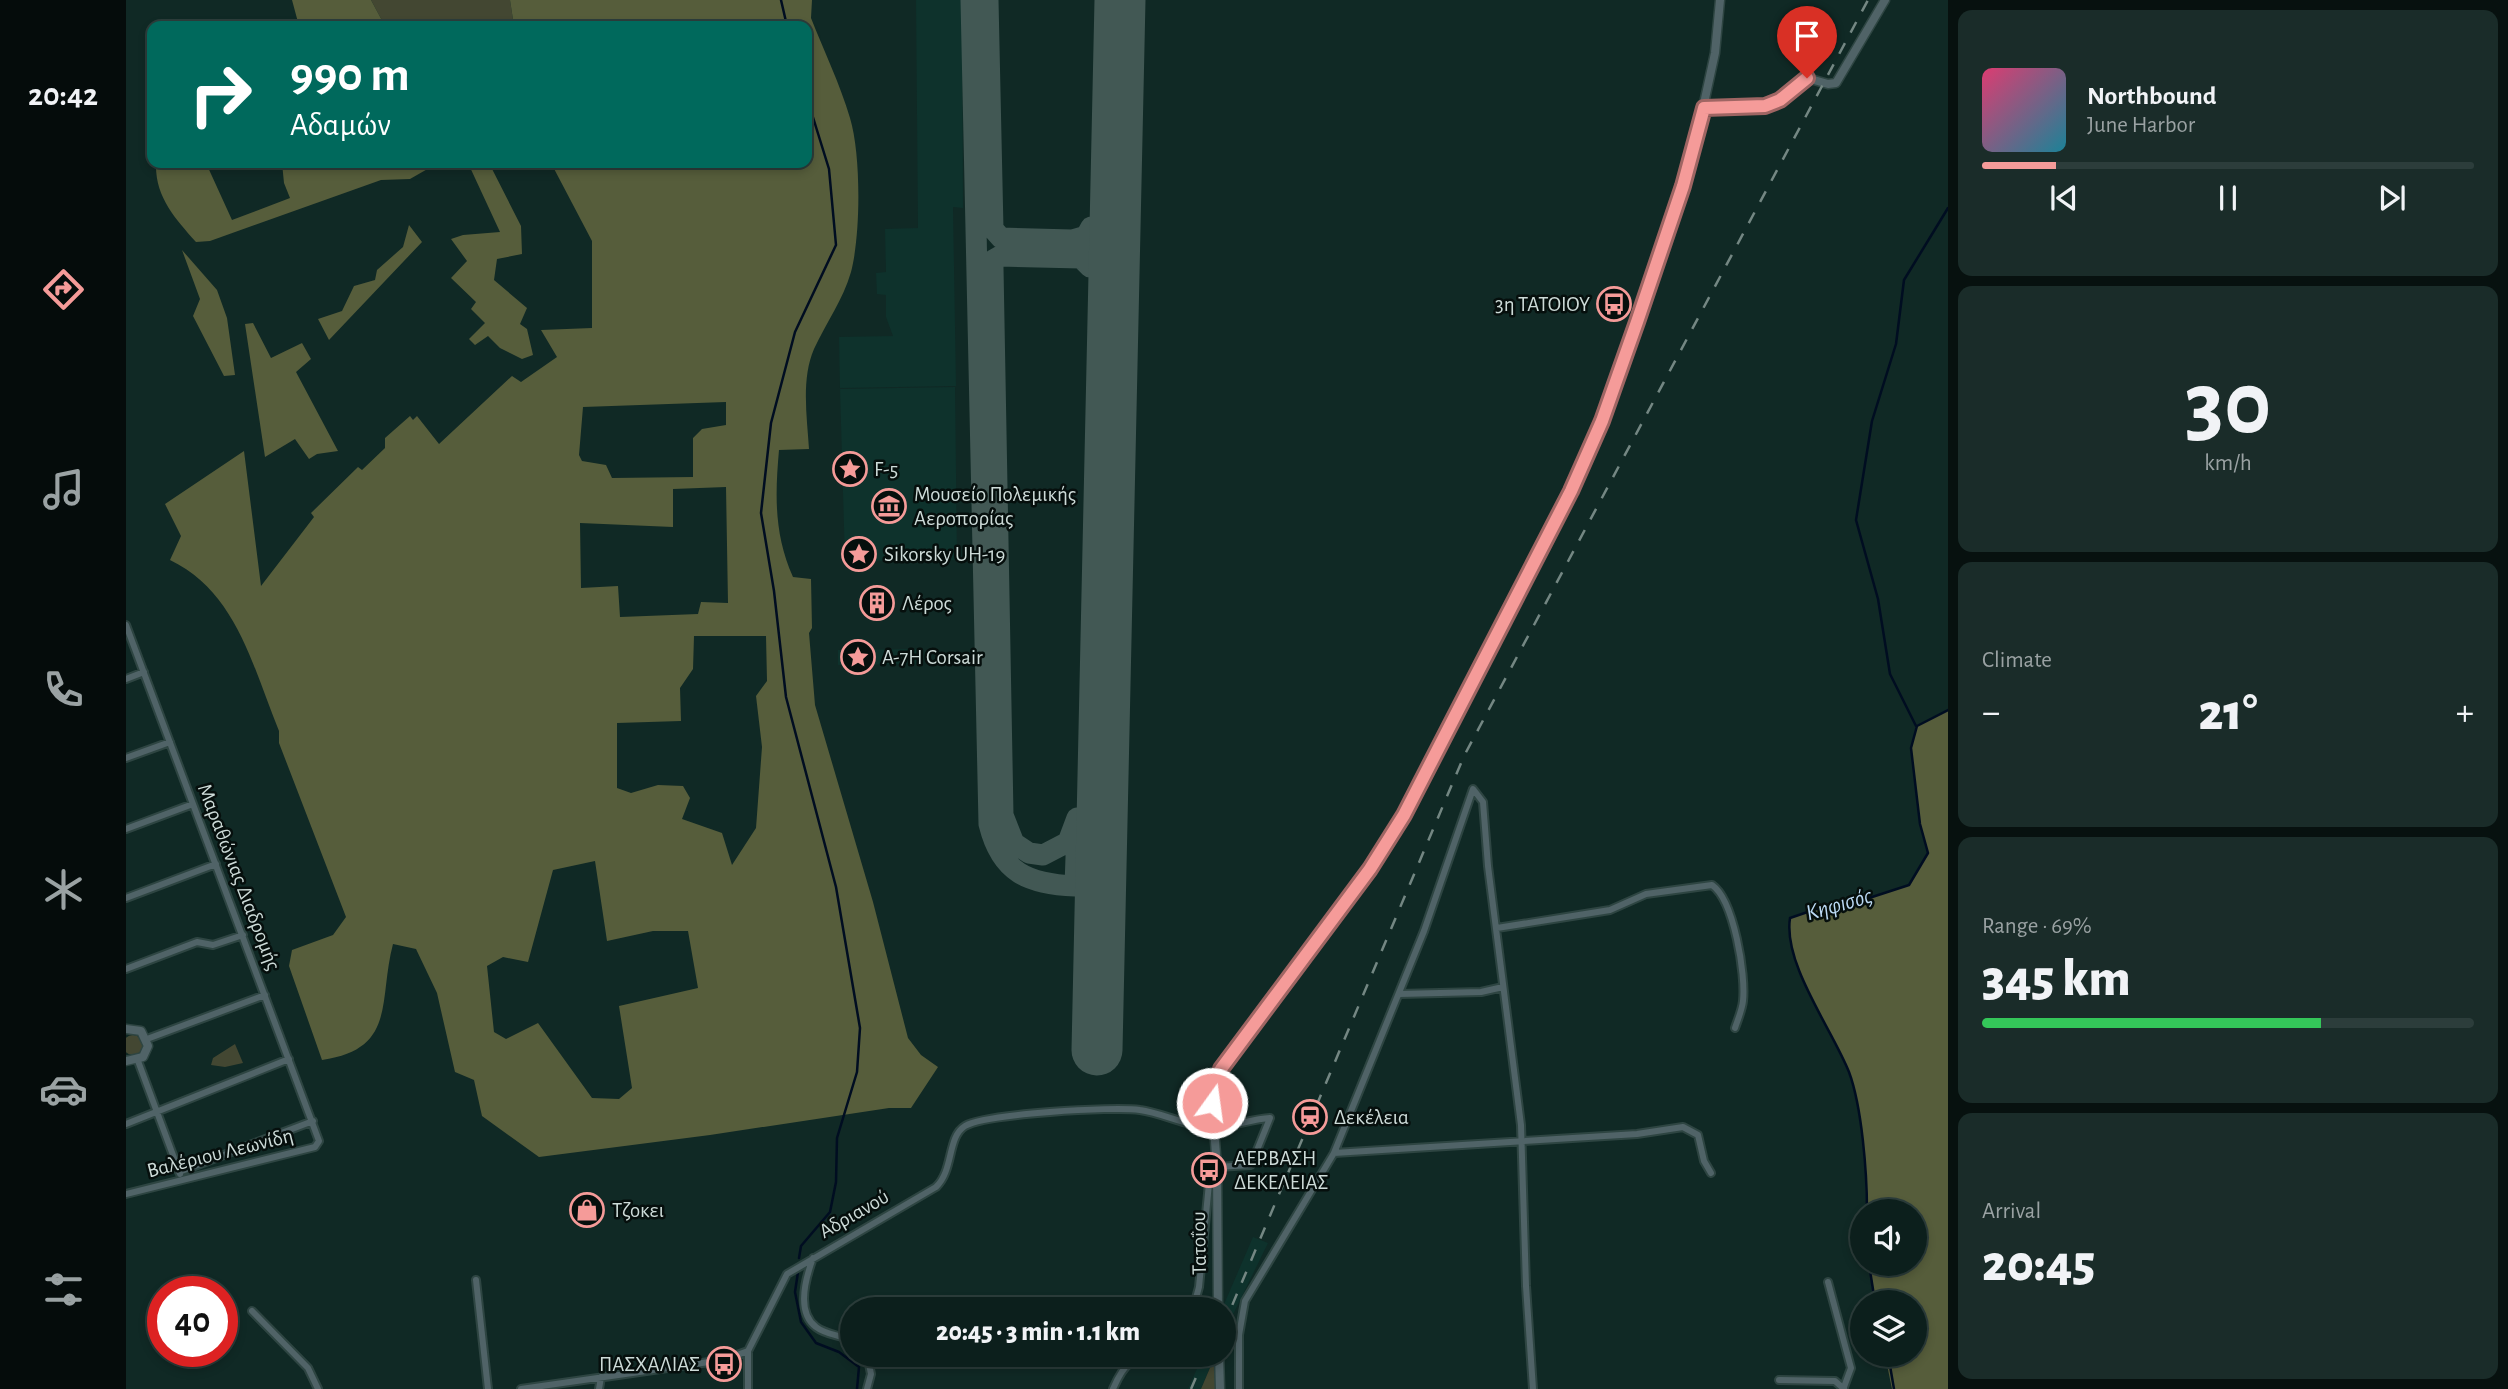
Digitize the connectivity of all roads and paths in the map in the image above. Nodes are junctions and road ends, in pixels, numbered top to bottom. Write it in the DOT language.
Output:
graph roads {
  1 [pos="1720,0"];
  2 [pos="1885,0"];
  3 [pos="1704,108"];
  4 [pos="126,625"];
  5 [pos="144,672"];
  6 [pos="126,679"];
  7 [pos="170,742"];
  8 [pos="126,758"];
  9 [pos="193,804"];
  10 [pos="126,829"];
  11 [pos="216,864"];
  12 [pos="126,898"];
  13 [pos="1497,928"];
  14 [pos="243,935"];
  15 [pos="126,969"];
  16 [pos="1503,987"];
  17 [pos="1399,994"];
  18 [pos="265,995"];
  19 [pos="1735,1027"];
  20 [pos="126,1029"];
  21 [pos="147,1039"];
  22 [pos="289,1059"];
  23 [pos="126,1061"];
  24 [pos="138,1061"];
  25 [pos="157,1112"];
  26 [pos="313,1121"];
  27 [pos="126,1124"];
  28 [pos="1212,1127"];
  29 [pos="319,1141"];
  30 [pos="1521,1141"];
  31 [pos="1334,1153"];
  32 [pos="1217,1167"];
  33 [pos="179,1172"];
  34 [pos="1711,1173"];
  35 [pos="182,1181"];
  36 [pos="126,1194"];
  37 [pos="813,1258"];
  38 [pos="475,1280"];
  39 [pos="1828,1282"];
  40 [pos="1196,1297"];
  41 [pos="1218,1297"];
  42 [pos="252,1311"];
  43 [pos="840,1336"];
  44 [pos="748,1350"];
  45 [pos="870,1367"];
  46 [pos="1126,1367"];
  47 [pos="1219,1367"];
  48 [pos="601,1377"];
  49 [pos="1779,1380"];
  50 [pos="1844,1388"];
  51 [pos="318,1389"];
  52 [pos="488,1389"];
  53 [pos="521,1389"];
  54 [pos="599,1389"];
  55 [pos="748,1389"];
  56 [pos="867,1389"];
  57 [pos="1113,1389"];
  58 [pos="1220,1389"];
  59 [pos="1240,1389"];
  60 [pos="1532,1389"];
  1 -- 3 [label="street, Τατοΐου"];
  2 -- 3 [label="street"];
  3 -- 28 [label="street, Τατοΐου"];
  4 -- 5 [label="street, Μαραθώνιας Διαδρομής"];
  5 -- 6 [label="street"];
  5 -- 7 [label="street, Μαραθώνιας Διαδρομής"];
  7 -- 8 [label="street"];
  7 -- 9 [label="street, Μαραθώνιας Διαδρομής"];
  9 -- 10 [label="street"];
  9 -- 11 [label="street, Μαραθώνιας Διαδρομής"];
  11 -- 12 [label="street"];
  11 -- 14 [label="street, Μαραθώνιας Διαδρομής"];
  13 -- 16 [label="street"];
  13 -- 17 [label="street"];
  13 -- 19 [label="street"];
  14 -- 15 [label="street"];
  14 -- 18 [label="street, Μαραθώνιας Διαδρομής"];
  16 -- 17 [label="street"];
  16 -- 30 [label="street"];
  17 -- 31 [label="street"];
  18 -- 21 [label="street"];
  18 -- 22 [label="street, Μαραθώνιας Διαδρομής"];
  20 -- 21 [label="street"];
  21 -- 24 [label="street"];
  22 -- 25 [label="street"];
  22 -- 26 [label="street, Μαραθώνιας Διαδρομής"];
  23 -- 24 [label="street"];
  24 -- 25 [label="street"];
  25 -- 27 [label="street"];
  25 -- 33 [label="street"];
  26 -- 29 [label="street, Μαραθώνιας Διαδρομής"];
  26 -- 33 [label="street"];
  28 -- 32 [label="street, Τατοΐου"];
  28 -- 32 [label="street"];
  28 -- 37 [label="street, Αδριανού"];
  29 -- 35 [label="street, Βαλέριου Λεωνίδη"];
  30 -- 31 [label="street"];
  30 -- 34 [label="street"];
  30 -- 60 [label="street"];
  31 -- 59 [label="street"];
  32 -- 40 [label="street"];
  32 -- 41 [label="street, Τατοΐου"];
  33 -- 35 [label="street"];
  35 -- 36 [label="street, Βαλέριου Λεωνίδη"];
  37 -- 43 [label="street"];
  37 -- 44 [label="street, Αδριανού"];
  38 -- 52 [label="street"];
  39 -- 50 [label="street"];
  42 -- 51 [label="street"];
  44 -- 48 [label="street"];
  44 -- 55 [label="street"];
  45 -- 56 [label="street"];
  46 -- 57 [label="street"];
  47 -- 58 [label="street"];
  48 -- 53 [label="street"];
  48 -- 54 [label="street"];
  49 -- 50 [label="street"];
}
